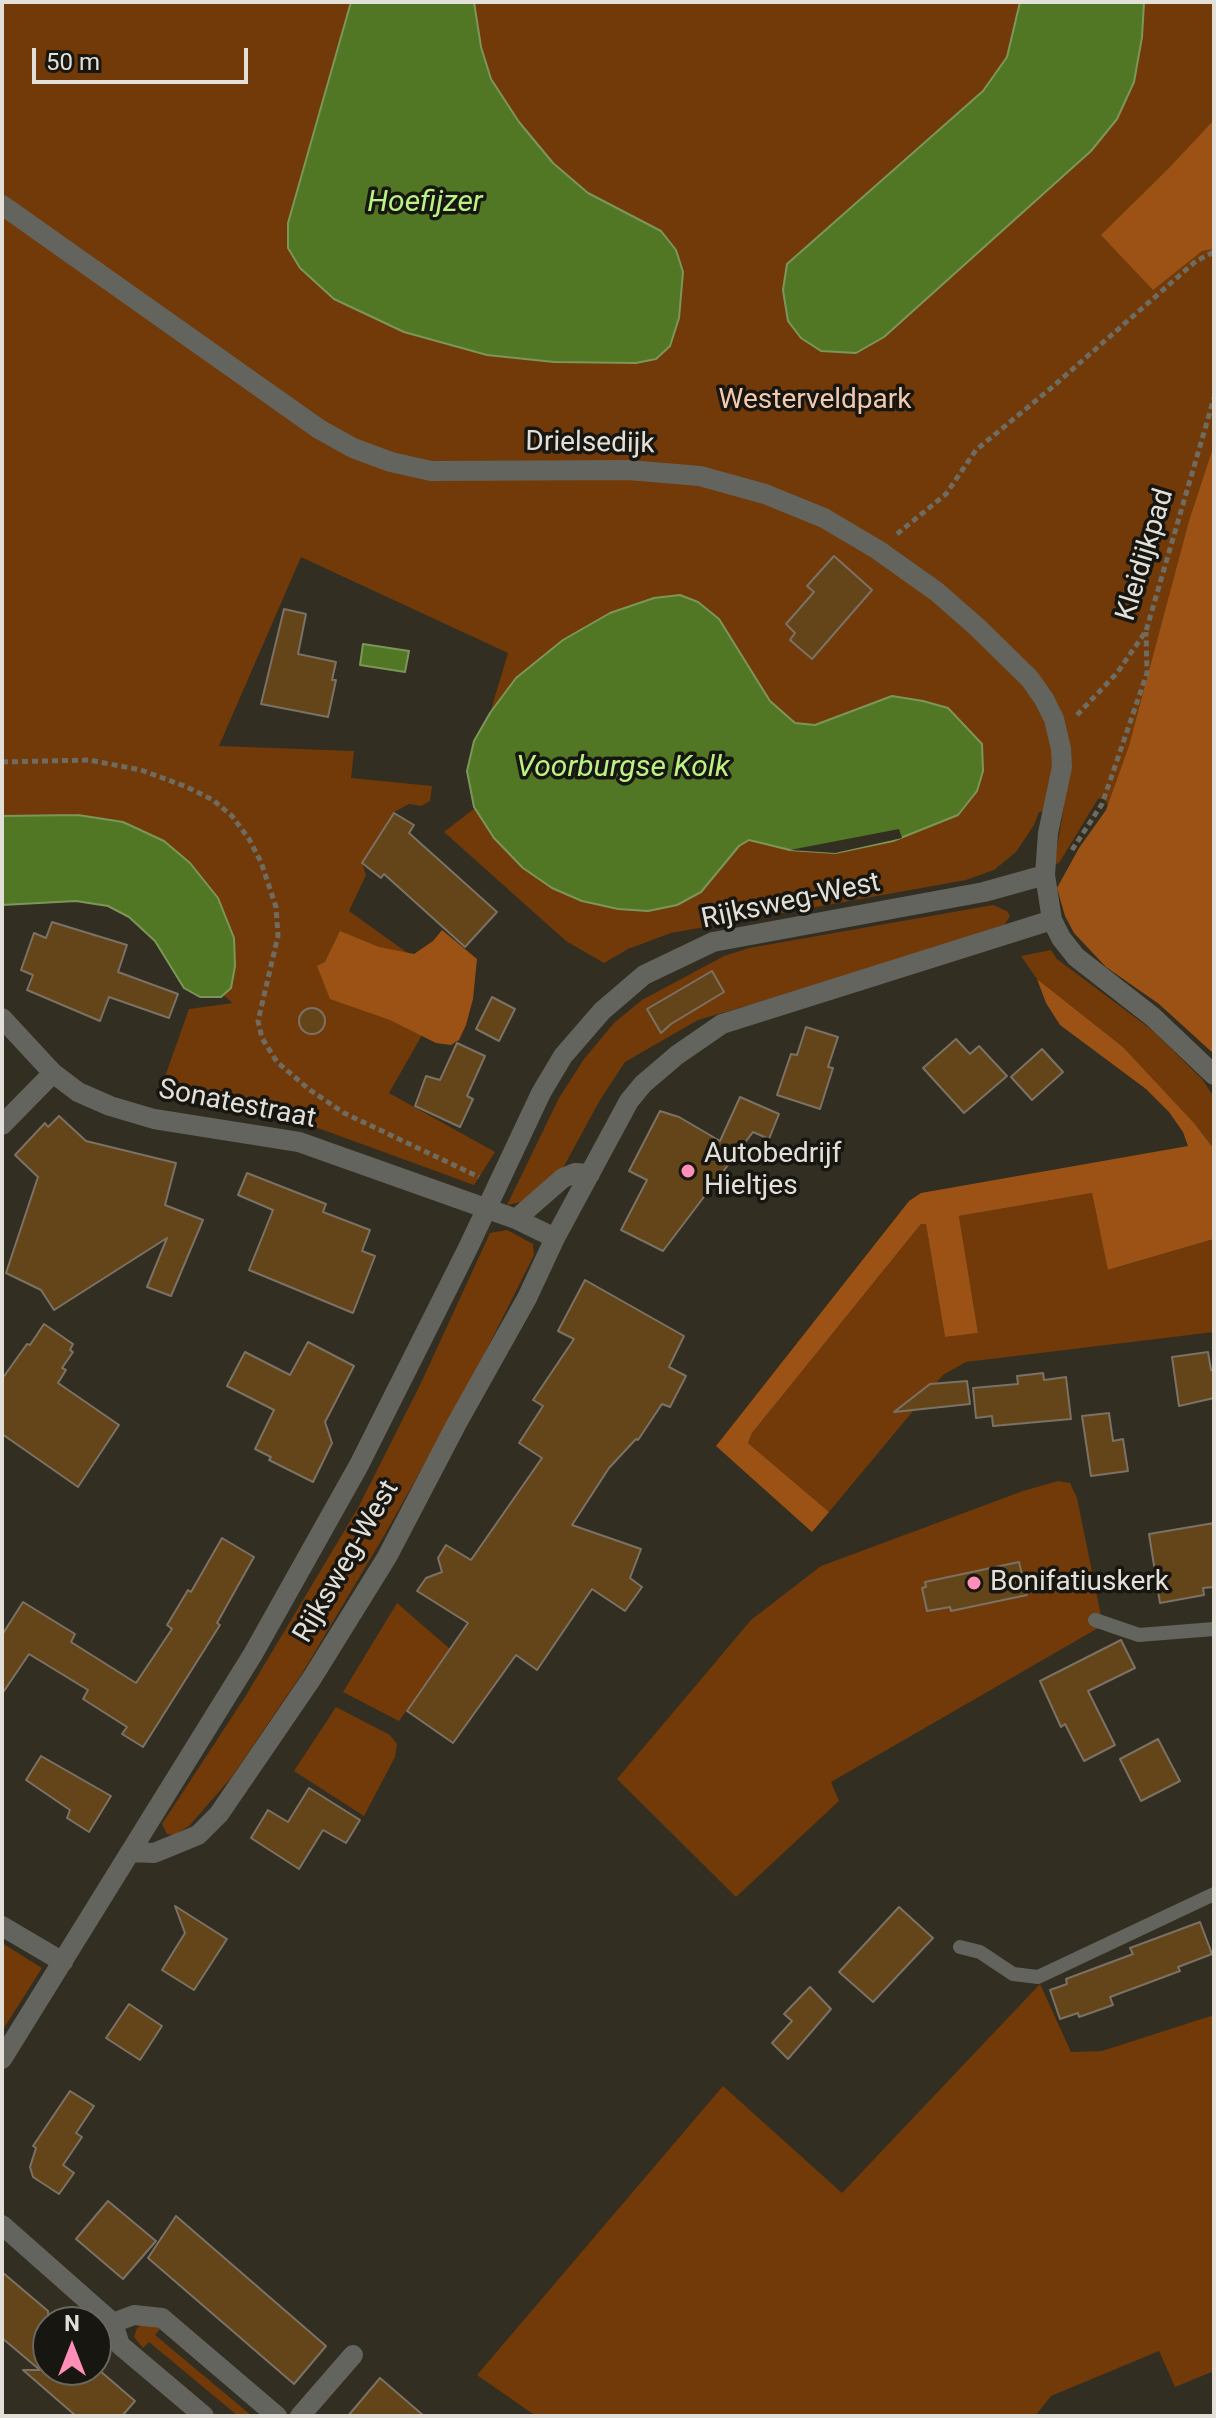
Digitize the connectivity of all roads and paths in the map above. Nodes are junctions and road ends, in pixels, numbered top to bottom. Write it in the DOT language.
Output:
graph roads {
  1 [pos="2,205"];
  2 [pos="1214,252"];
  3 [pos="1214,398"];
  4 [pos="878,550"];
  5 [pos="1146,631"];
  6 [pos="1086,708"];
  7 [pos="2,762"];
  8 [pos="1045,875"];
  9 [pos="1052,920"];
  10 [pos="2,1018"];
  11 [pos="53,1073"];
  12 [pos="1214,1075"];
  13 [pos="2,1125"];
  14 [pos="590,1174"];
  15 [pos="498,1185"];
  16 [pos="486,1209"];
  17 [pos="516,1219"];
  18 [pos="555,1238"];
  19 [pos="1095,1620"];
  20 [pos="1214,1629"];
  21 [pos="130,1852"];
  22 [pos="1214,1894"];
  23 [pos="2,1926"];
  24 [pos="960,1947"];
  25 [pos="63,1962"];
  26 [pos="2,2059"];
  27 [pos="2,2225"];
  28 [pos="113,2323"];
  29 [pos="353,2355"];
  30 [pos="204,2416"];
  31 [pos="277,2416"];
  32 [pos="300,2416"];
  1 -- 4 [label="street, Drielsedijk"];
  2 -- 4 [label="path"];
  3 -- 5 [label="path, Kleidijkpad"];
  4 -- 8 [label="street, Drielsedijk"];
  5 -- 6 [label="path, Kleidijkpad"];
  5 -- 8 [label="path"];
  7 -- 15 [label="path"];
  8 -- 9 [label="street, Drielsedijk"];
  8 -- 15 [label="street, Rijksweg-West"];
  9 -- 12 [label="street"];
  9 -- 14 [label="street, Rijksweg-West"];
  10 -- 11 [label="street, Sonatestraat"];
  11 -- 13 [label="street"];
  11 -- 16 [label="street, Sonatestraat"];
  14 -- 17 [label="street"];
  14 -- 18 [label="street, Rijksweg-West"];
  15 -- 16 [label="street, Rijksweg-West"];
  16 -- 17 [label="street"];
  16 -- 21 [label="street, Rijksweg-West"];
  17 -- 18 [label="street"];
  18 -- 21 [label="street, Rijksweg-West"];
  19 -- 20 [label="lane"];
  21 -- 25 [label="street, Rijksweg-West"];
  22 -- 24 [label="lane"];
  23 -- 25 [label="street"];
  25 -- 26 [label="street, Rijksweg-West"];
  27 -- 28 [label="street"];
  28 -- 30 [label="street"];
  28 -- 31 [label="street"];
  29 -- 32 [label="street"];
}
